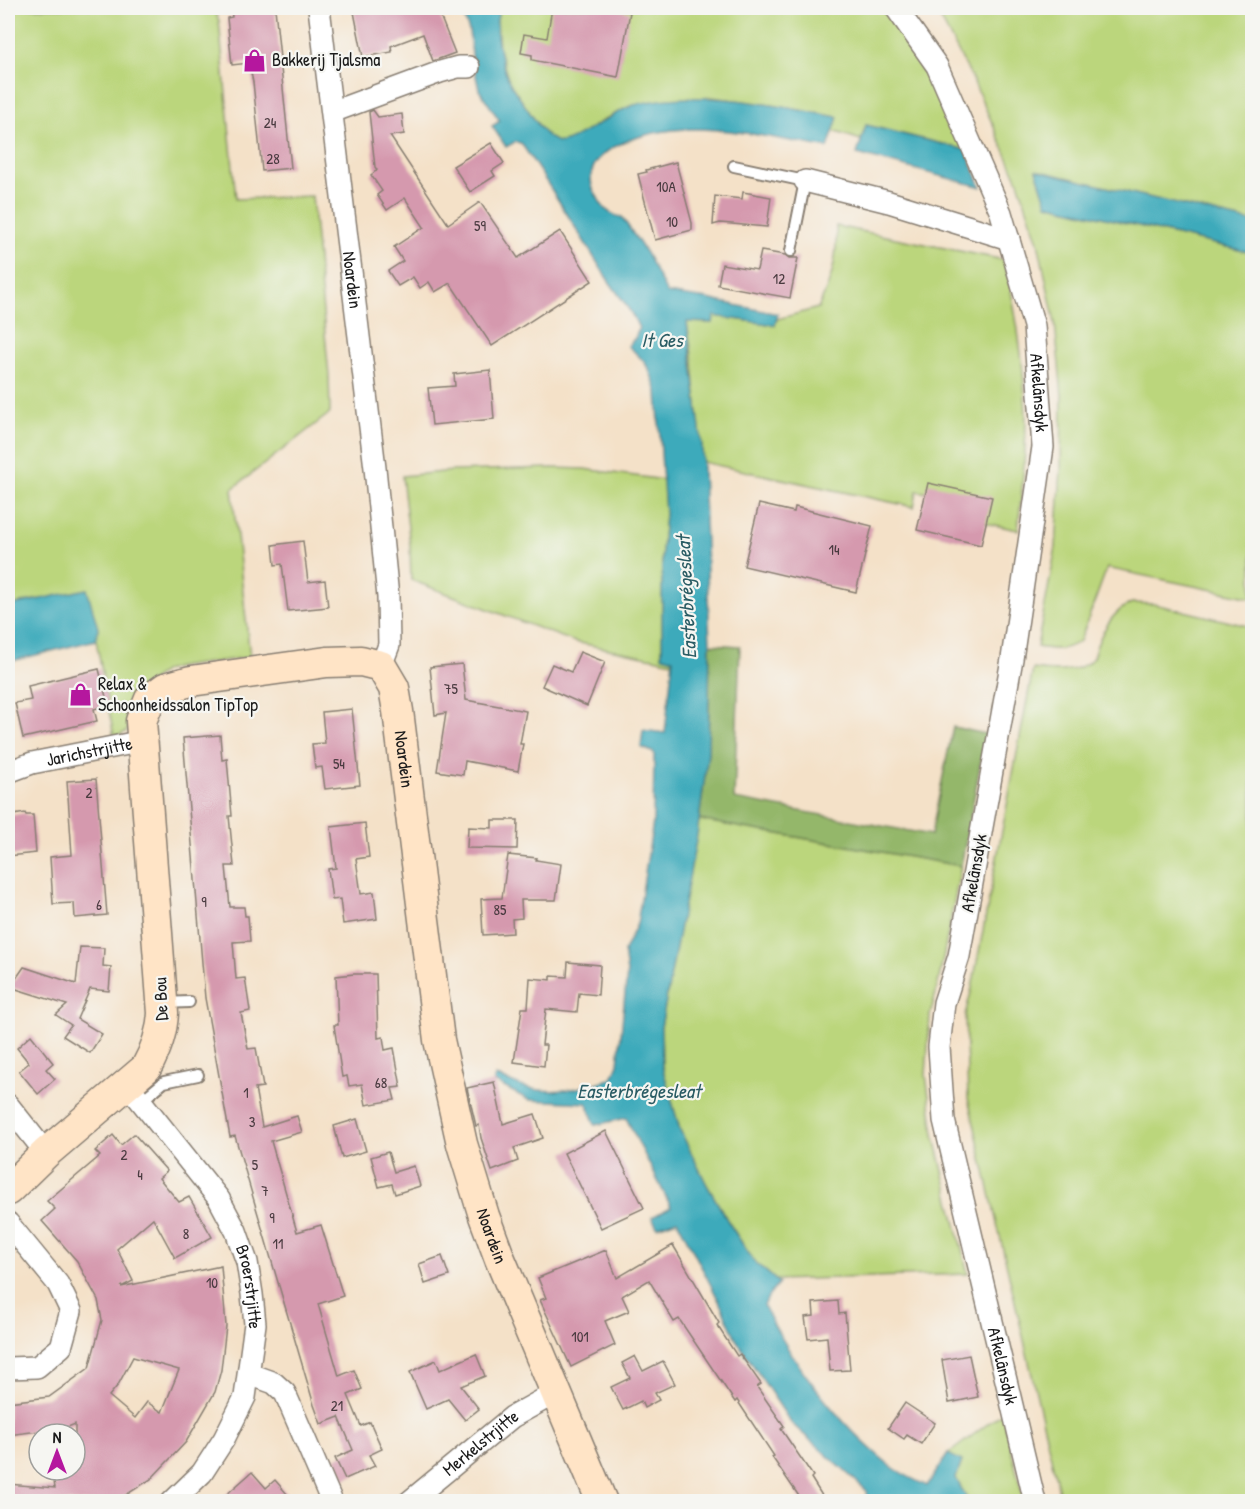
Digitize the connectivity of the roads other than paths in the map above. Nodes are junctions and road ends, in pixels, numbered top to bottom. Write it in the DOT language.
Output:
graph roads {
  1 [pos="319,8"];
  2 [pos="896,8"];
  3 [pos="470,67"];
  4 [pos="332,112"];
  5 [pos="734,166"];
  6 [pos="805,181"];
  7 [pos="1009,239"];
  8 [pos="791,251"];
  9 [pos="381,666"];
  10 [pos="143,741"];
  11 [pos="8,772"];
  12 [pos="198,1075"];
  13 [pos="135,1093"];
  14 [pos="8,1105"];
  15 [pos="46,1153"];
  16 [pos="8,1190"];
  17 [pos="8,1223"];
  18 [pos="8,1368"];
  19 [pos="249,1374"];
  20 [pos="557,1392"];
  21 [pos="172,1502"];
  22 [pos="332,1502"];
  23 [pos="409,1502"];
  24 [pos="602,1502"];
  25 [pos="1035,1502"];
  1 -- 4 [label="street, Noardein"];
  2 -- 7 [label="street, Afkelânsdyk"];
  3 -- 4 [label="street"];
  4 -- 9 [label="street, Noardein"];
  5 -- 6 [label="lane"];
  6 -- 7 [label="street"];
  6 -- 8 [label="lane"];
  7 -- 25 [label="street, Afkelânsdyk"];
  9 -- 10 [label="street, Jarichstrjitte"];
  9 -- 20 [label="street, Noardein"];
  10 -- 11 [label="street, Jarichstrjitte"];
  10 -- 13 [label="street, De Bou"];
  12 -- 13 [label="lane"];
  13 -- 15 [label="street, De Bou"];
  13 -- 19 [label="street, Broerstrjitte"];
  14 -- 15 [label="street"];
  15 -- 16 [label="street, De Bou"];
  17 -- 18 [label="street"];
  19 -- 21 [label="street, Broerstrjitte"];
  19 -- 22 [label="street"];
  20 -- 23 [label="street, Merkelstrjitte"];
  20 -- 24 [label="street, Noardein"];
}
